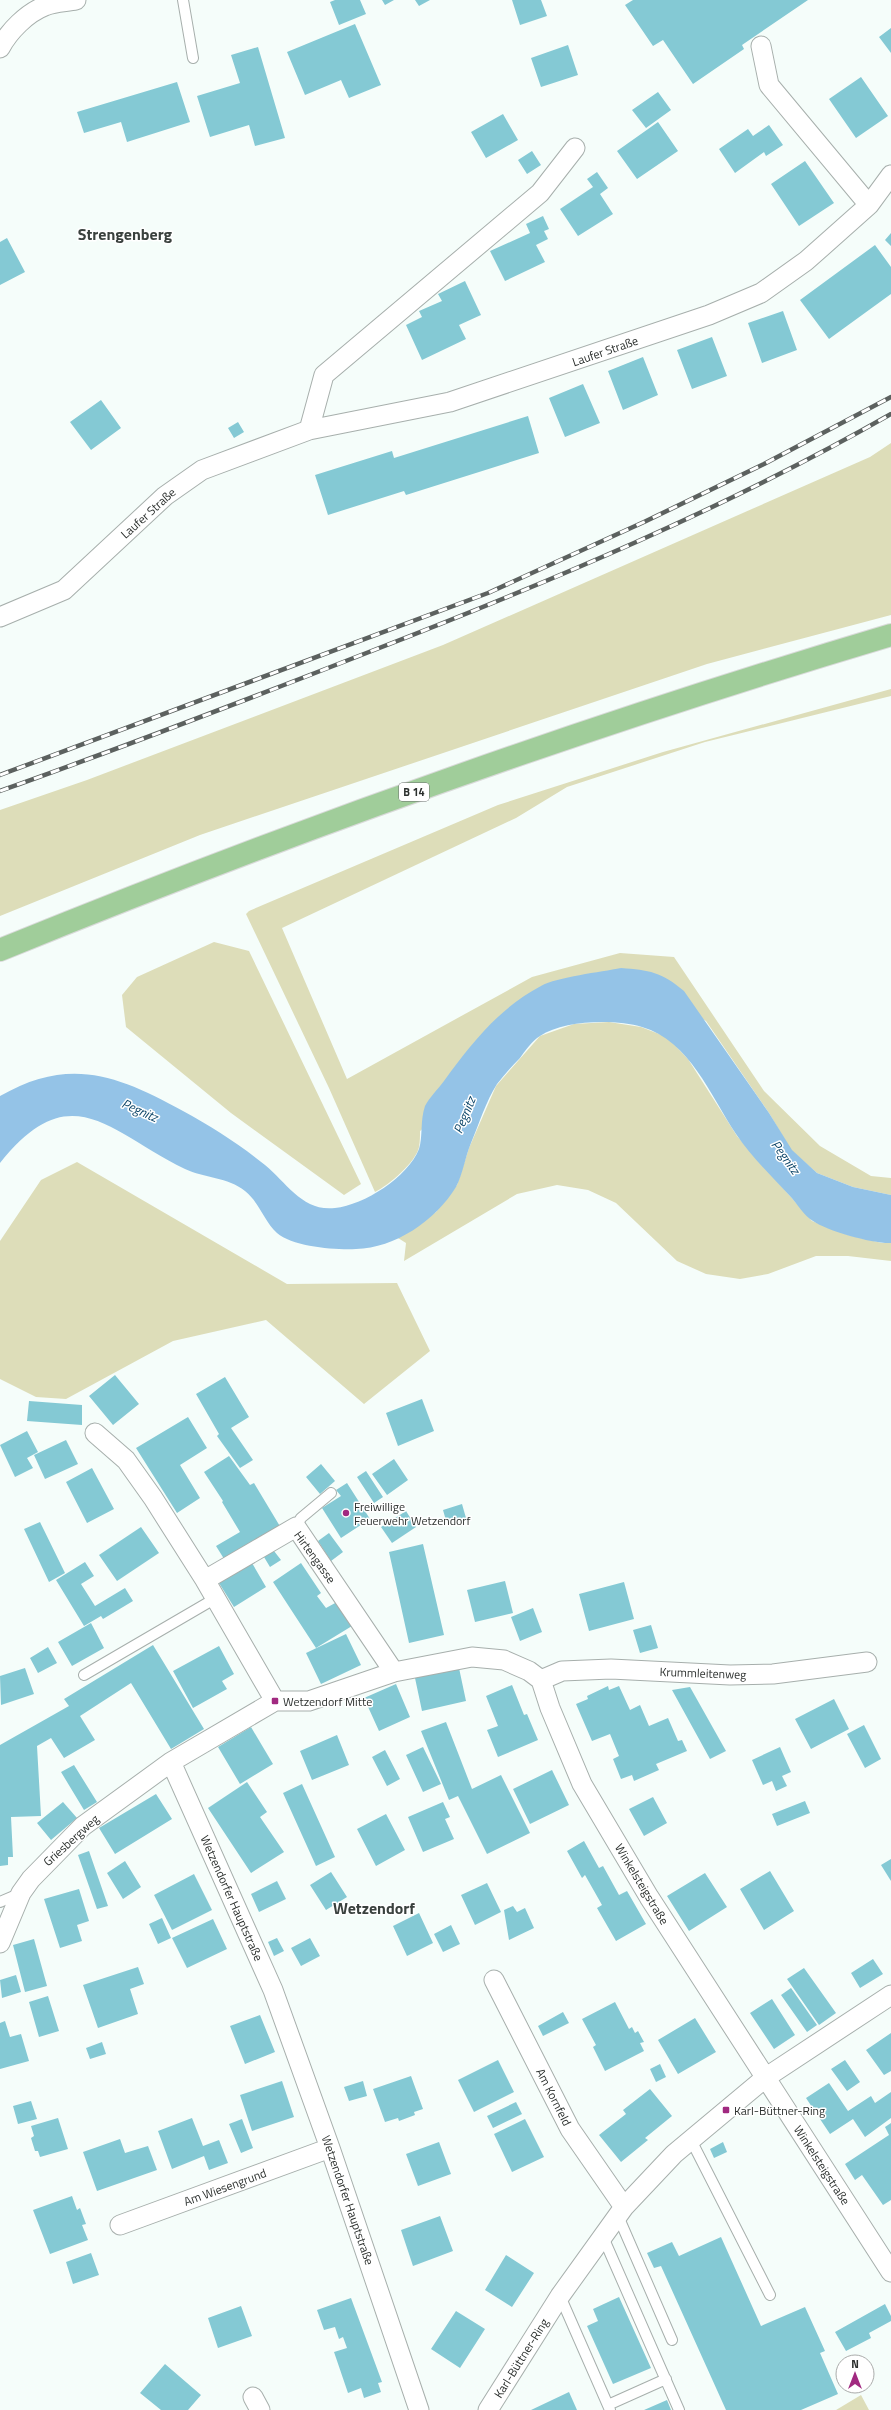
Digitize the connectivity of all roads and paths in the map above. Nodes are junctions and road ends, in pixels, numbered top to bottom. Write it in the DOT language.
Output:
graph roads {
  1 [pos="76,0"];
  2 [pos="183,0"];
  3 [pos="761,46"];
  4 [pos="0,48"];
  5 [pos="193,58"];
  6 [pos="575,148"];
  7 [pos="891,175"];
  8 [pos="869,205"];
  9 [pos="309,430"];
  10 [pos="0,617"];
  11 [pos="891,635"];
  12 [pos="0,950"];
  13 [pos="95,1433"];
  14 [pos="331,1493"];
  15 [pos="296,1527"];
  16 [pos="205,1580"];
  17 [pos="216,1598"];
  18 [pos="867,1662"];
  19 [pos="394,1672"];
  20 [pos="84,1675"];
  21 [pos="541,1680"];
  22 [pos="275,1701"];
  23 [pos="171,1762"];
  24 [pos="21,1893"];
  25 [pos="0,1902"];
  26 [pos="0,1943"];
  27 [pos="494,1980"];
  28 [pos="891,1996"];
  29 [pos="765,2078"];
  30 [pos="691,2140"];
  31 [pos="330,2148"];
  32 [pos="621,2211"];
  33 [pos="120,2225"];
  34 [pos="603,2237"];
  35 [pos="885,2247"];
  36 [pos="891,2272"];
  37 [pos="770,2295"];
  38 [pos="560,2296"];
  39 [pos="672,2340"];
  40 [pos="666,2379"];
  41 [pos="609,2407"];
  42 [pos="420,2410"];
  43 [pos="488,2410"];
  44 [pos="680,2410"];
  1 -- 4 [label="street"];
  2 -- 5 [label="lane"];
  3 -- 8 [label="street"];
  6 -- 9 [label="street"];
  7 -- 8 [label="street, Laufer Straße"];
  8 -- 9 [label="street, Laufer Straße"];
  9 -- 10 [label="street, Laufer Straße"];
  11 -- 12 [label="main road, B 14"];
  13 -- 16 [label="street"];
  14 -- 15 [label="lane"];
  15 -- 16 [label="street, Hirtengasse"];
  15 -- 19 [label="street, Hirtengasse"];
  16 -- 17 [label="street"];
  17 -- 20 [label="lane"];
  17 -- 22 [label="street"];
  18 -- 21 [label="street, Krummleitenweg"];
  19 -- 21 [label="street"];
  19 -- 22 [label="street"];
  21 -- 29 [label="street, Winkelsteigstraße"];
  22 -- 23 [label="street"];
  23 -- 24 [label="street, Griesbergweg"];
  23 -- 31 [label="street, Wetzendorfer Hauptstraße"];
  24 -- 25 [label="lane"];
  24 -- 26 [label="street, Griesbergweg"];
  27 -- 32 [label="street, Am Kornfeld"];
  28 -- 29 [label="street"];
  29 -- 30 [label="street, Karl-Büttner-Ring"];
  29 -- 35 [label="street, Winkelsteigstraße"];
  30 -- 32 [label="street, Karl-Büttner-Ring"];
  30 -- 37 [label="lane"];
  31 -- 33 [label="street, Am Wiesengrund"];
  31 -- 42 [label="street, Wetzendorfer Hauptstraße"];
  32 -- 34 [label="street, Karl-Büttner-Ring"];
  32 -- 39 [label="lane"];
  34 -- 38 [label="street, Karl-Büttner-Ring"];
  34 -- 40 [label="lane"];
  35 -- 36 [label="street, Winkelsteigstraße"];
  38 -- 41 [label="lane"];
  38 -- 43 [label="street, Karl-Büttner-Ring"];
  40 -- 41 [label="lane"];
  40 -- 44 [label="lane"];
}
